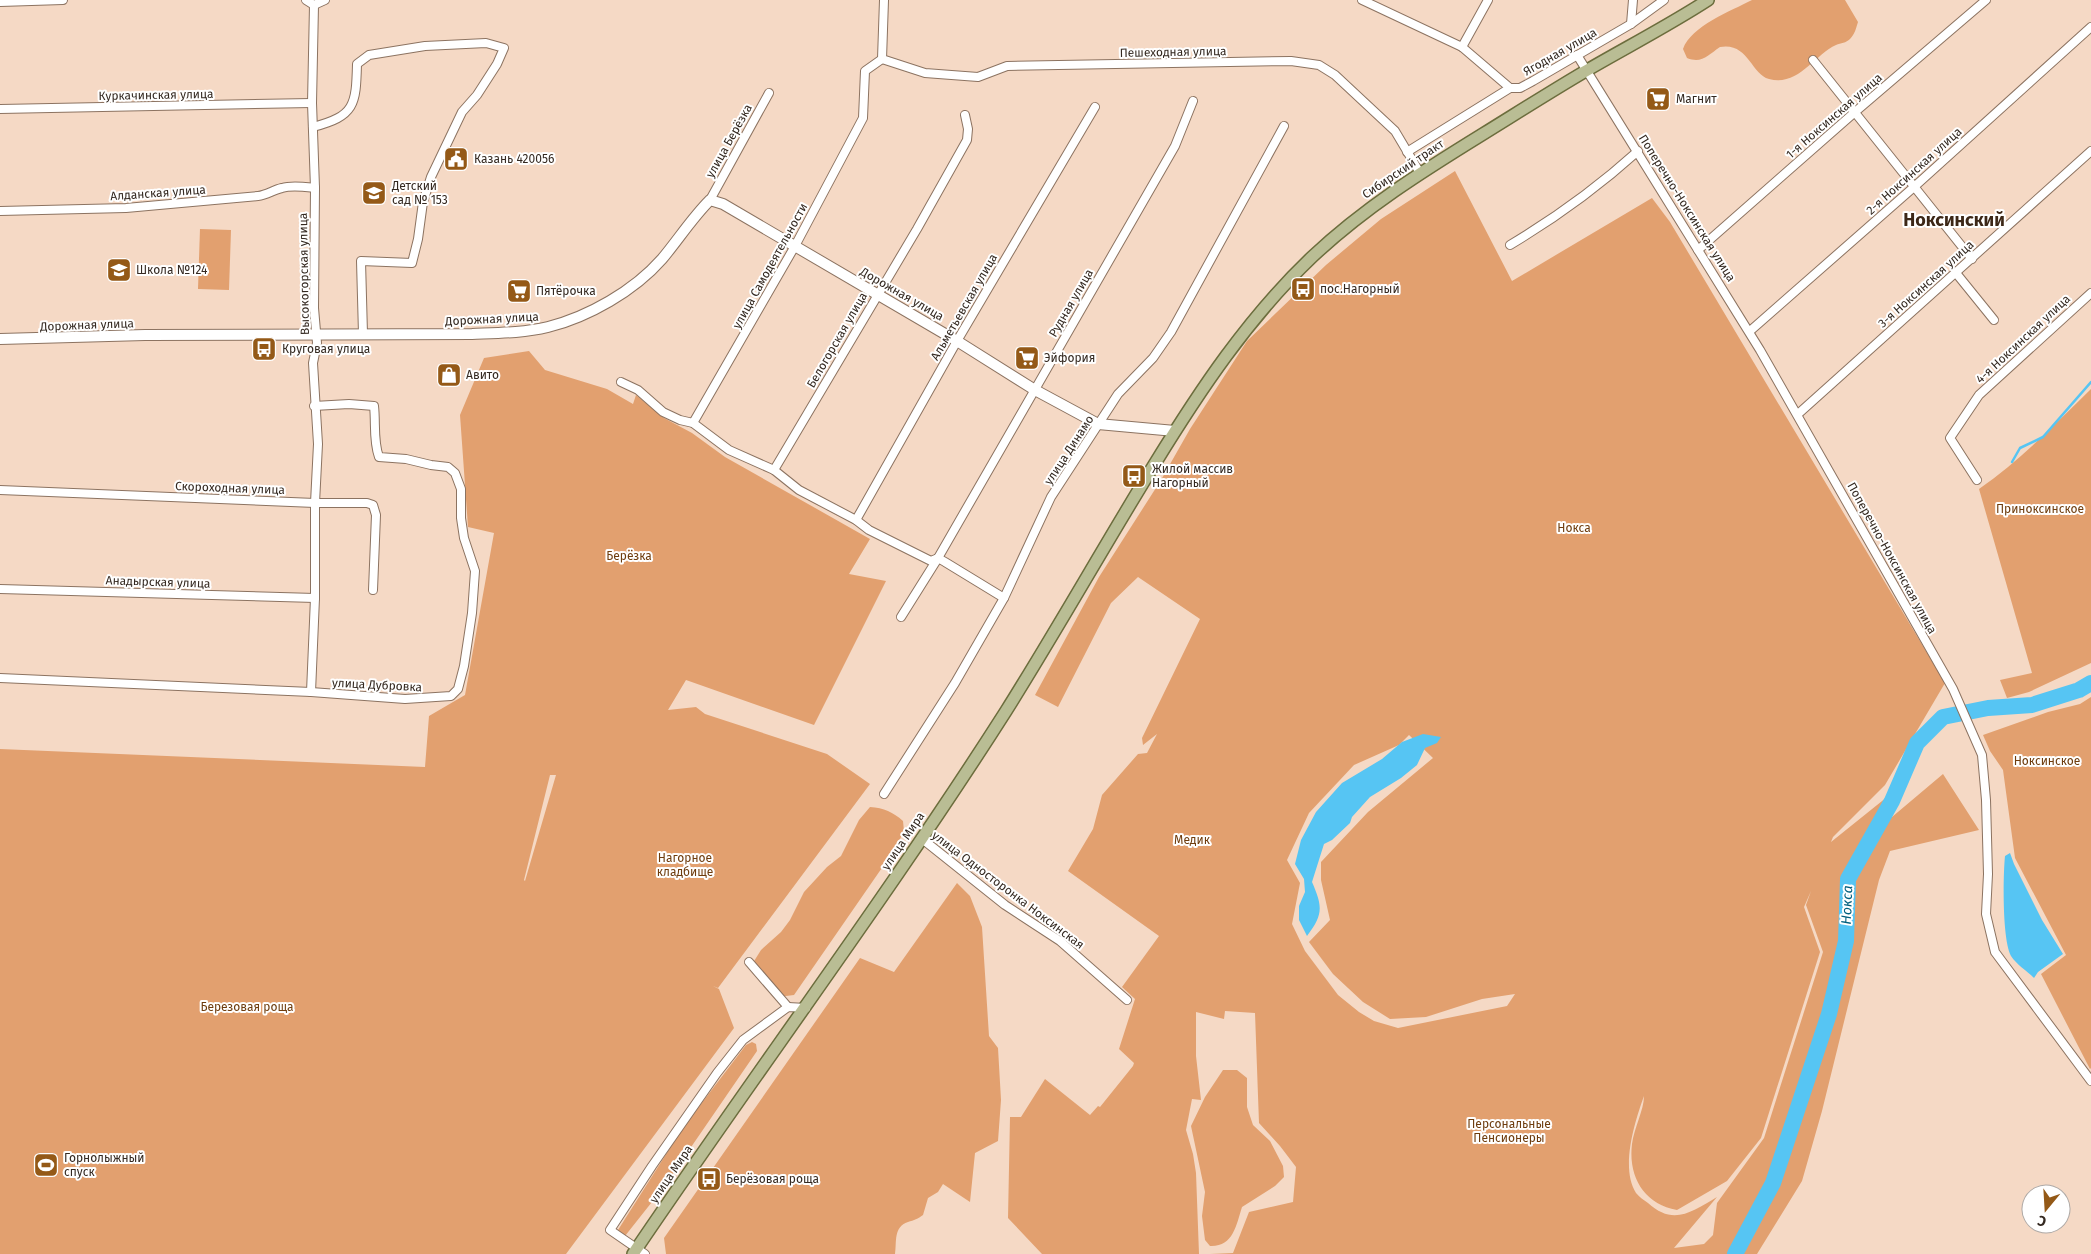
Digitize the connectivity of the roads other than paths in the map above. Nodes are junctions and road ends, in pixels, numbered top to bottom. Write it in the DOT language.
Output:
graph roads {
  1 [pos="63,0"];
  2 [pos="306,0"];
  3 [pos="325,0"];
  4 [pos="884,0"];
  5 [pos="1362,0"];
  6 [pos="1488,0"];
  7 [pos="1633,0"];
  8 [pos="1664,0"];
  9 [pos="1708,0"];
  10 [pos="1986,0"];
  11 [pos="0,2"];
  12 [pos="314,5"];
  13 [pos="1631,24"];
  14 [pos="2091,26"];
  15 [pos="1462,47"];
  16 [pos="1577,55"];
  17 [pos="882,59"];
  18 [pos="1813,60"];
  19 [pos="1586,70"];
  20 [pos="1510,88"];
  21 [pos="769,93"];
  22 [pos="1193,101"];
  23 [pos="312,104"];
  24 [pos="1094,107"];
  25 [pos="0,109"];
  26 [pos="1855,112"];
  27 [pos="965,115"];
  28 [pos="1284,126"];
  29 [pos="313,127"];
  30 [pos="2091,151"];
  31 [pos="1407,152"];
  32 [pos="1638,152"];
  33 [pos="1420,173"];
  34 [pos="1914,187"];
  35 [pos="315,188"];
  36 [pos="710,200"];
  37 [pos="0,211"];
  38 [pos="1510,245"];
  39 [pos="795,246"];
  40 [pos="1698,250"];
  41 [pos="1972,259"];
  42 [pos="1956,273"];
  43 [pos="2091,292"];
  44 [pos="877,293"];
  45 [pos="1994,320"];
  46 [pos="1750,332"];
  47 [pos="362,334"];
  48 [pos="315,335"];
  49 [pos="0,339"];
  50 [pos="957,341"];
  51 [pos="621,382"];
  52 [pos="1036,390"];
  53 [pos="314,406"];
  54 [pos="1798,414"];
  55 [pos="693,423"];
  56 [pos="1098,424"];
  57 [pos="1175,431"];
  58 [pos="774,470"];
  59 [pos="1977,480"];
  60 [pos="0,490"];
  61 [pos="315,503"];
  62 [pos="856,520"];
  63 [pos="938,558"];
  64 [pos="0,589"];
  65 [pos="373,590"];
  66 [pos="315,598"];
  67 [pos="1004,598"];
  68 [pos="901,617"];
  69 [pos="0,678"];
  70 [pos="311,692"];
  71 [pos="884,794"];
  72 [pos="921,838"];
  73 [pos="749,962"];
  74 [pos="1127,1000"];
  75 [pos="788,1007"];
  76 [pos="806,1008"];
  77 [pos="2091,1081"];
  78 [pos="638,1252"];
  1 -- 11 [label="street"];
  2 -- 12 [label="street"];
  3 -- 12 [label="street"];
  4 -- 17 [label="street"];
  5 -- 15 [label="street"];
  6 -- 15 [label="street"];
  7 -- 13 [label="street"];
  8 -- 13 [label="street, Ягодная улица"];
  9 -- 19 [label="main road, Сибирский тракт"];
  10 -- 26 [label="street, 1-я Ноксинская улица"];
  12 -- 23 [label="street, Высокогорская улица"];
  13 -- 16 [label="street, Ягодная улица"];
  14 -- 34 [label="street, 2-я Ноксинская улица"];
  15 -- 20 [label="street"];
  16 -- 19 [label="street, Поперечно-Ноксинская улица"];
  16 -- 20 [label="street, Ягодная улица"];
  17 -- 31 [label="street, Пешеходная улица"];
  17 -- 39 [label="street, улица Самодеятельности"];
  18 -- 26 [label="street"];
  19 -- 32 [label="street, Поперечно-Ноксинская улица"];
  19 -- 33 [label="main road, Сибирский тракт"];
  20 -- 31 [label="street, Ягодная улица"];
  21 -- 36 [label="street, улица Берёзка"];
  22 -- 52 [label="street, Рудная улица"];
  23 -- 25 [label="street, Куркачинская улица"];
  23 -- 29 [label="street, Высокогорская улица"];
  24 -- 50 [label="street, Альметьевская улица"];
  26 -- 34 [label="street"];
  26 -- 40 [label="street, 1-я Ноксинская улица"];
  27 -- 44 [label="street, Белогорская улица"];
  28 -- 56 [label="street, улица Динамо"];
  29 -- 35 [label="street, Высокогорская улица"];
  29 -- 47 [label="street"];
  30 -- 41 [label="street, 3-я Ноксинская улица"];
  31 -- 33 [label="street, Пешеходная улица"];
  32 -- 38 [label="street"];
  32 -- 40 [label="street, Поперечно-Ноксинская улица"];
  33 -- 57 [label="main road, Сибирский тракт"];
  34 -- 41 [label="street"];
  34 -- 46 [label="street, 2-я Ноксинская улица"];
  35 -- 37 [label="street, Алданская улица"];
  35 -- 48 [label="street, Высокогорская улица"];
  36 -- 39 [label="street, Дорожная улица"];
  36 -- 47 [label="street, Дорожная улица"];
  39 -- 44 [label="street, Дорожная улица"];
  39 -- 55 [label="street, улица Самодеятельности"];
  40 -- 46 [label="street, Поперечно-Ноксинская улица"];
  41 -- 42 [label="street, 3-я Ноксинская улица"];
  42 -- 45 [label="street"];
  42 -- 54 [label="street, 3-я Ноксинская улица"];
  43 -- 59 [label="street, 4-я Ноксинская улица"];
  44 -- 50 [label="street, Дорожная улица"];
  44 -- 58 [label="street, Белогорская улица"];
  46 -- 54 [label="street, Поперечно-Ноксинская улица"];
  47 -- 48 [label="street, Дорожная улица"];
  48 -- 49 [label="street, Дорожная улица"];
  48 -- 53 [label="street, Высокогорская улица"];
  50 -- 52 [label="street, Дорожная улица"];
  50 -- 62 [label="street, Альметьевская улица"];
  51 -- 55 [label="street"];
  52 -- 56 [label="street, Дорожная улица"];
  52 -- 63 [label="street, Рудная улица"];
  53 -- 61 [label="street, Высокогорская улица"];
  53 -- 70 [label="street, улица Дубровка"];
  54 -- 77 [label="street, Поперечно-Ноксинская улица"];
  55 -- 58 [label="street"];
  56 -- 57 [label="street, Дорожная улица"];
  56 -- 67 [label="street, улица Динамо"];
  57 -- 72 [label="main road, улица Мира"];
  58 -- 62 [label="street"];
  60 -- 61 [label="street, Скороходная улица"];
  61 -- 65 [label="street, Скороходная улица"];
  61 -- 66 [label="street, Высокогорская улица"];
  62 -- 63 [label="street"];
  63 -- 67 [label="street"];
  63 -- 68 [label="street, Рудная улица"];
  64 -- 66 [label="street, Анадырская улица"];
  66 -- 70 [label="street, Высокогорская улица"];
  67 -- 71 [label="street, улица Динамо"];
  69 -- 70 [label="street, улица Дубровка"];
  72 -- 74 [label="street, улица Односторонка Ноксинская"];
  72 -- 76 [label="main road, улица Мира"];
  73 -- 75 [label="street"];
  75 -- 76 [label="street"];
  75 -- 78 [label="street"];
  76 -- 78 [label="main road, улица Мира"];
}
